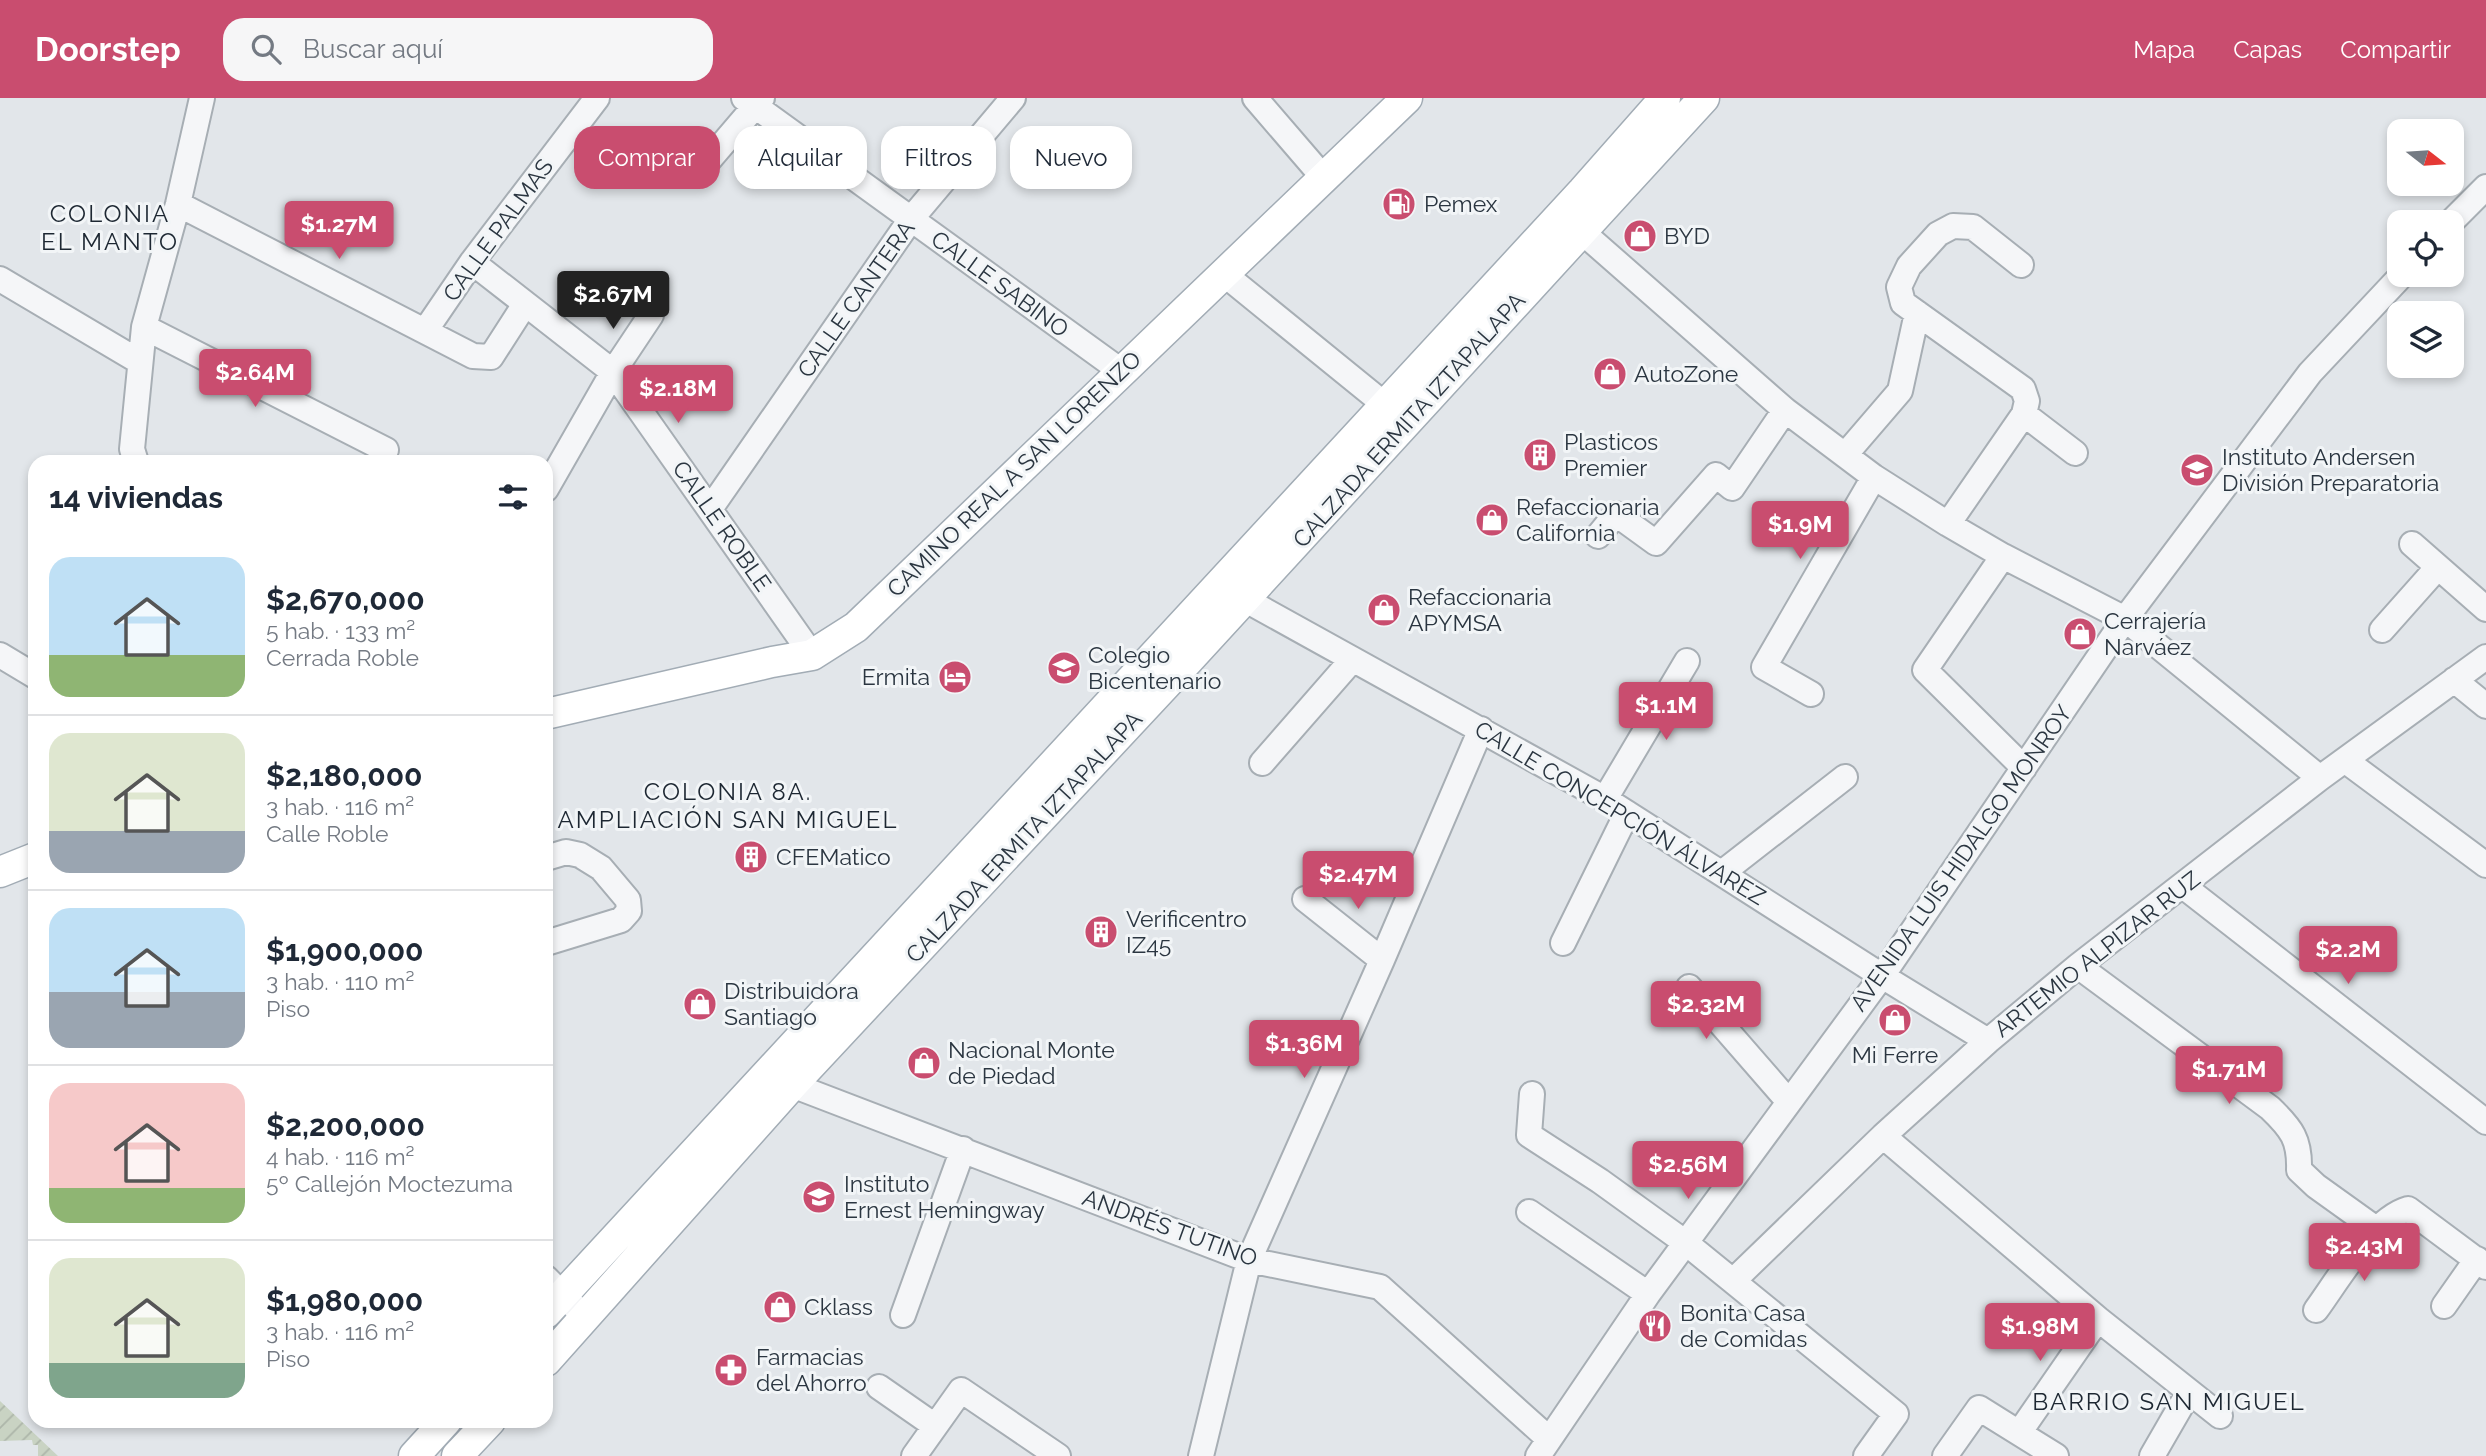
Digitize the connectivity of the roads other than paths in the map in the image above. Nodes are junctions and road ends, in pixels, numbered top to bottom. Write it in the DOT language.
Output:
graph roads {
  1 [pos="1013,98"];
  2 [pos="1255,98"];
  3 [pos="1407,98"];
  4 [pos="1665,98"];
  5 [pos="1704,98"];
  6 [pos="198,100"];
  7 [pos="589,100"];
  8 [pos="754,101"];
  9 [pos="720,146"];
  10 [pos="1323,177"];
  11 [pos="2486,187"];
  12 [pos="178,204"];
  13 [pos="2463,210"];
  14 [pos="911,219"];
  15 [pos="1581,231"];
  16 [pos="472,261"];
  17 [pos="2021,265"];
  18 [pos="1224,274"];
  19 [pos="0,279"];
  20 [pos="2391,287"];
  21 [pos="525,304"];
  22 [pos="1917,313"];
  23 [pos="651,315"];
  24 [pos="144,327"];
  25 [pos="425,331"];
  26 [pos="140,362"];
  27 [pos="1121,371"];
  28 [pos="613,372"];
  29 [pos="1384,404"];
  30 [pos="1785,410"];
  31 [pos="2024,414"];
  32 [pos="386,450"];
  33 [pos="2075,453"];
  34 [pos="134,455"];
  35 [pos="1845,455"];
  36 [pos="553,477"];
  37 [pos="1874,477"];
  38 [pos="710,509"];
  39 [pos="1948,524"];
  40 [pos="1598,536"];
  41 [pos="2412,544"];
  42 [pos="2003,556"];
  43 [pos="2438,567"];
  44 [pos="1244,599"];
  45 [pos="2486,609"];
  46 [pos="2125,620"];
  47 [pos="2382,630"];
  48 [pos="0,655"];
  49 [pos="812,656"];
  50 [pos="2486,657"];
  51 [pos="1352,660"];
  52 [pos="1687,661"];
  53 [pos="28,672"];
  54 [pos="2454,680"];
  55 [pos="1811,694"];
  56 [pos="2486,706"];
  57 [pos="553,712"];
  58 [pos="1481,729"];
  59 [pos="2346,761"];
  60 [pos="1262,763"];
  61 [pos="2024,768"];
  62 [pos="1845,777"];
  63 [pos="2320,778"];
  64 [pos="1605,799"];
  65 [pos="1628,813"];
  66 [pos="553,856"];
  67 [pos="28,861"];
  68 [pos="2486,865"];
  69 [pos="0,872"];
  70 [pos="1723,872"];
  71 [pos="2183,886"];
  72 [pos="1305,899"];
  73 [pos="553,941"];
  74 [pos="1563,943"];
  75 [pos="1382,960"];
  76 [pos="2078,966"];
  77 [pos="1882,976"];
  78 [pos="1689,987"];
  79 [pos="1988,1041"];
  80 [pos="792,1085"];
  81 [pos="1532,1094"];
  82 [pos="1789,1102"];
  83 [pos="2486,1122"];
  84 [pos="1883,1136"];
  85 [pos="963,1149"];
  86 [pos="1529,1212"];
  87 [pos="2376,1229"];
  88 [pos="1685,1243"];
  89 [pos="1249,1260"];
  90 [pos="2481,1263"];
  91 [pos="1733,1281"];
  92 [pos="1648,1294"];
  93 [pos="553,1295"];
  94 [pos="553,1297"];
  95 [pos="2444,1306"];
  96 [pos="2316,1310"];
  97 [pos="903,1315"];
  98 [pos="586,1318"];
  99 [pos="2098,1319"];
  100 [pos="553,1353"];
  101 [pos="879,1387"];
  102 [pos="2189,1392"];
  103 [pos="2220,1416"];
  104 [pos="935,1426"];
  105 [pos="440,1428"];
  106 [pos="483,1428"];
  107 [pos="2020,1433"];
  108 [pos="1543,1448"];
  109 [pos="414,1456"];
  110 [pos="457,1456"];
  111 [pos="914,1456"];
  112 [pos="1058,1456"];
  113 [pos="1201,1456"];
  114 [pos="1866,1456"];
  115 [pos="1945,1456"];
  116 [pos="2055,1456"];
  117 [pos="2152,1456"];
  1 -- 14 [label="street, CALLE CANTERA"];
  2 -- 10 [label="street"];
  3 -- 10 [label="main road, CAMINO REAL A SAN LORENZO"];
  4 -- 29 [label="main road, CALZADA ERMITA IZTAPALAPA"];
  5 -- 15 [label="main road, CALZADA ERMITA IZTAPALAPA"];
  6 -- 12 [label="street"];
  7 -- 16 [label="street, CALLE PALMAS"];
  8 -- 9 [label="street"];
  8 -- 14 [label="street, CALLE SABINO"];
  10 -- 18 [label="main road, CAMINO REAL A SAN LORENZO"];
  11 -- 13 [label="street"];
  12 -- 24 [label="street"];
  12 -- 25 [label="street"];
  14 -- 27 [label="street, CALLE SABINO"];
  14 -- 38 [label="street, CALLE CANTERA"];
  15 -- 30 [label="street"];
  15 -- 44 [label="main road, CALZADA ERMITA IZTAPALAPA"];
  16 -- 21 [label="street, CALLE ROBLE"];
  16 -- 25 [label="street, CALLE PALMAS"];
  17 -- 22 [label="street"];
  18 -- 27 [label="main road, CAMINO REAL A SAN LORENZO"];
  18 -- 29 [label="street"];
  19 -- 26 [label="street"];
  20 -- 46 [label="street, AVENIDA LUIS HIDALGO MONROY"];
  21 -- 25 [label="street"];
  21 -- 28 [label="street, CALLE ROBLE"];
  22 -- 31 [label="street"];
  22 -- 35 [label="street"];
  23 -- 28 [label="street"];
  24 -- 26 [label="street"];
  24 -- 32 [label="street"];
  26 -- 34 [label="street"];
  27 -- 49 [label="main road, CAMINO REAL A SAN LORENZO"];
  28 -- 36 [label="street"];
  28 -- 38 [label="street, CALLE ROBLE"];
  29 -- 93 [label="main road, CALZADA ERMITA IZTAPALAPA"];
  30 -- 35 [label="street"];
  30 -- 40 [label="street"];
  31 -- 33 [label="street"];
  31 -- 39 [label="street"];
  35 -- 37 [label="street"];
  37 -- 39 [label="street"];
  37 -- 55 [label="street"];
  38 -- 49 [label="street, CALLE ROBLE"];
  39 -- 42 [label="street"];
  41 -- 43 [label="street"];
  42 -- 46 [label="street"];
  42 -- 61 [label="street"];
  43 -- 45 [label="street"];
  43 -- 47 [label="street"];
  44 -- 51 [label="street, CALLE CONCEPCIÓN ÁLVAREZ"];
  44 -- 80 [label="main road, CALZADA ERMITA IZTAPALAPA"];
  46 -- 61 [label="street, AVENIDA LUIS HIDALGO MONROY"];
  46 -- 63 [label="street"];
  48 -- 53 [label="street"];
  49 -- 57 [label="main road, CAMINO REAL A SAN LORENZO"];
  50 -- 54 [label="street, ARTEMIO ALPIZAR RUZ"];
  51 -- 58 [label="street, CALLE CONCEPCIÓN ÁLVAREZ"];
  51 -- 60 [label="street"];
  52 -- 64 [label="street"];
  54 -- 56 [label="street"];
  54 -- 59 [label="street, ARTEMIO ALPIZAR RUZ"];
  58 -- 64 [label="street, CALLE CONCEPCIÓN ÁLVAREZ"];
  58 -- 75 [label="street"];
  59 -- 63 [label="street, ARTEMIO ALPIZAR RUZ"];
  59 -- 68 [label="street"];
  61 -- 77 [label="street, AVENIDA LUIS HIDALGO MONROY"];
  62 -- 70 [label="street"];
  63 -- 71 [label="street, ARTEMIO ALPIZAR RUZ"];
  64 -- 65 [label="street, CALLE CONCEPCIÓN ÁLVAREZ"];
  65 -- 70 [label="street, CALLE CONCEPCIÓN ÁLVAREZ"];
  65 -- 74 [label="street"];
  66 -- 73 [label="street"];
  67 -- 69 [label="main road"];
  70 -- 77 [label="street, CALLE CONCEPCIÓN ÁLVAREZ"];
  71 -- 76 [label="street, ARTEMIO ALPIZAR RUZ"];
  71 -- 83 [label="street"];
  72 -- 75 [label="street"];
  75 -- 89 [label="street"];
  76 -- 79 [label="street, ARTEMIO ALPIZAR RUZ"];
  76 -- 87 [label="street"];
  77 -- 79 [label="street, CALLE CONCEPCIÓN ÁLVAREZ"];
  77 -- 82 [label="street, AVENIDA LUIS HIDALGO MONROY"];
  78 -- 82 [label="street"];
  79 -- 84 [label="street, ARTEMIO ALPIZAR RUZ"];
  80 -- 85 [label="street, ANDRÉS TUTINO"];
  80 -- 98 [label="main road, CALZADA ERMITA IZTAPALAPA"];
  81 -- 88 [label="street"];
  82 -- 88 [label="street, AVENIDA LUIS HIDALGO MONROY"];
  84 -- 91 [label="street, ARTEMIO ALPIZAR RUZ"];
  84 -- 99 [label="street"];
  85 -- 89 [label="street, ANDRÉS TUTINO"];
  85 -- 97 [label="street"];
  86 -- 92 [label="street"];
  87 -- 90 [label="street"];
  87 -- 96 [label="street"];
  88 -- 91 [label="street"];
  88 -- 92 [label="street, AVENIDA LUIS HIDALGO MONROY"];
  89 -- 108 [label="street, ANDRÉS TUTINO"];
  89 -- 113 [label="street"];
  90 -- 95 [label="street"];
  91 -- 114 [label="street"];
  92 -- 108 [label="street, AVENIDA LUIS HIDALGO MONROY"];
  94 -- 98 [label="street"];
  98 -- 100 [label="main road, CALZADA ERMITA IZTAPALAPA"];
  99 -- 102 [label="street"];
  99 -- 107 [label="street"];
  101 -- 104 [label="street"];
  102 -- 103 [label="street"];
  102 -- 117 [label="street"];
  104 -- 111 [label="street"];
  104 -- 112 [label="street"];
  105 -- 109 [label="main road"];
  106 -- 110 [label="main road"];
  107 -- 115 [label="street"];
  107 -- 116 [label="street"];
}
